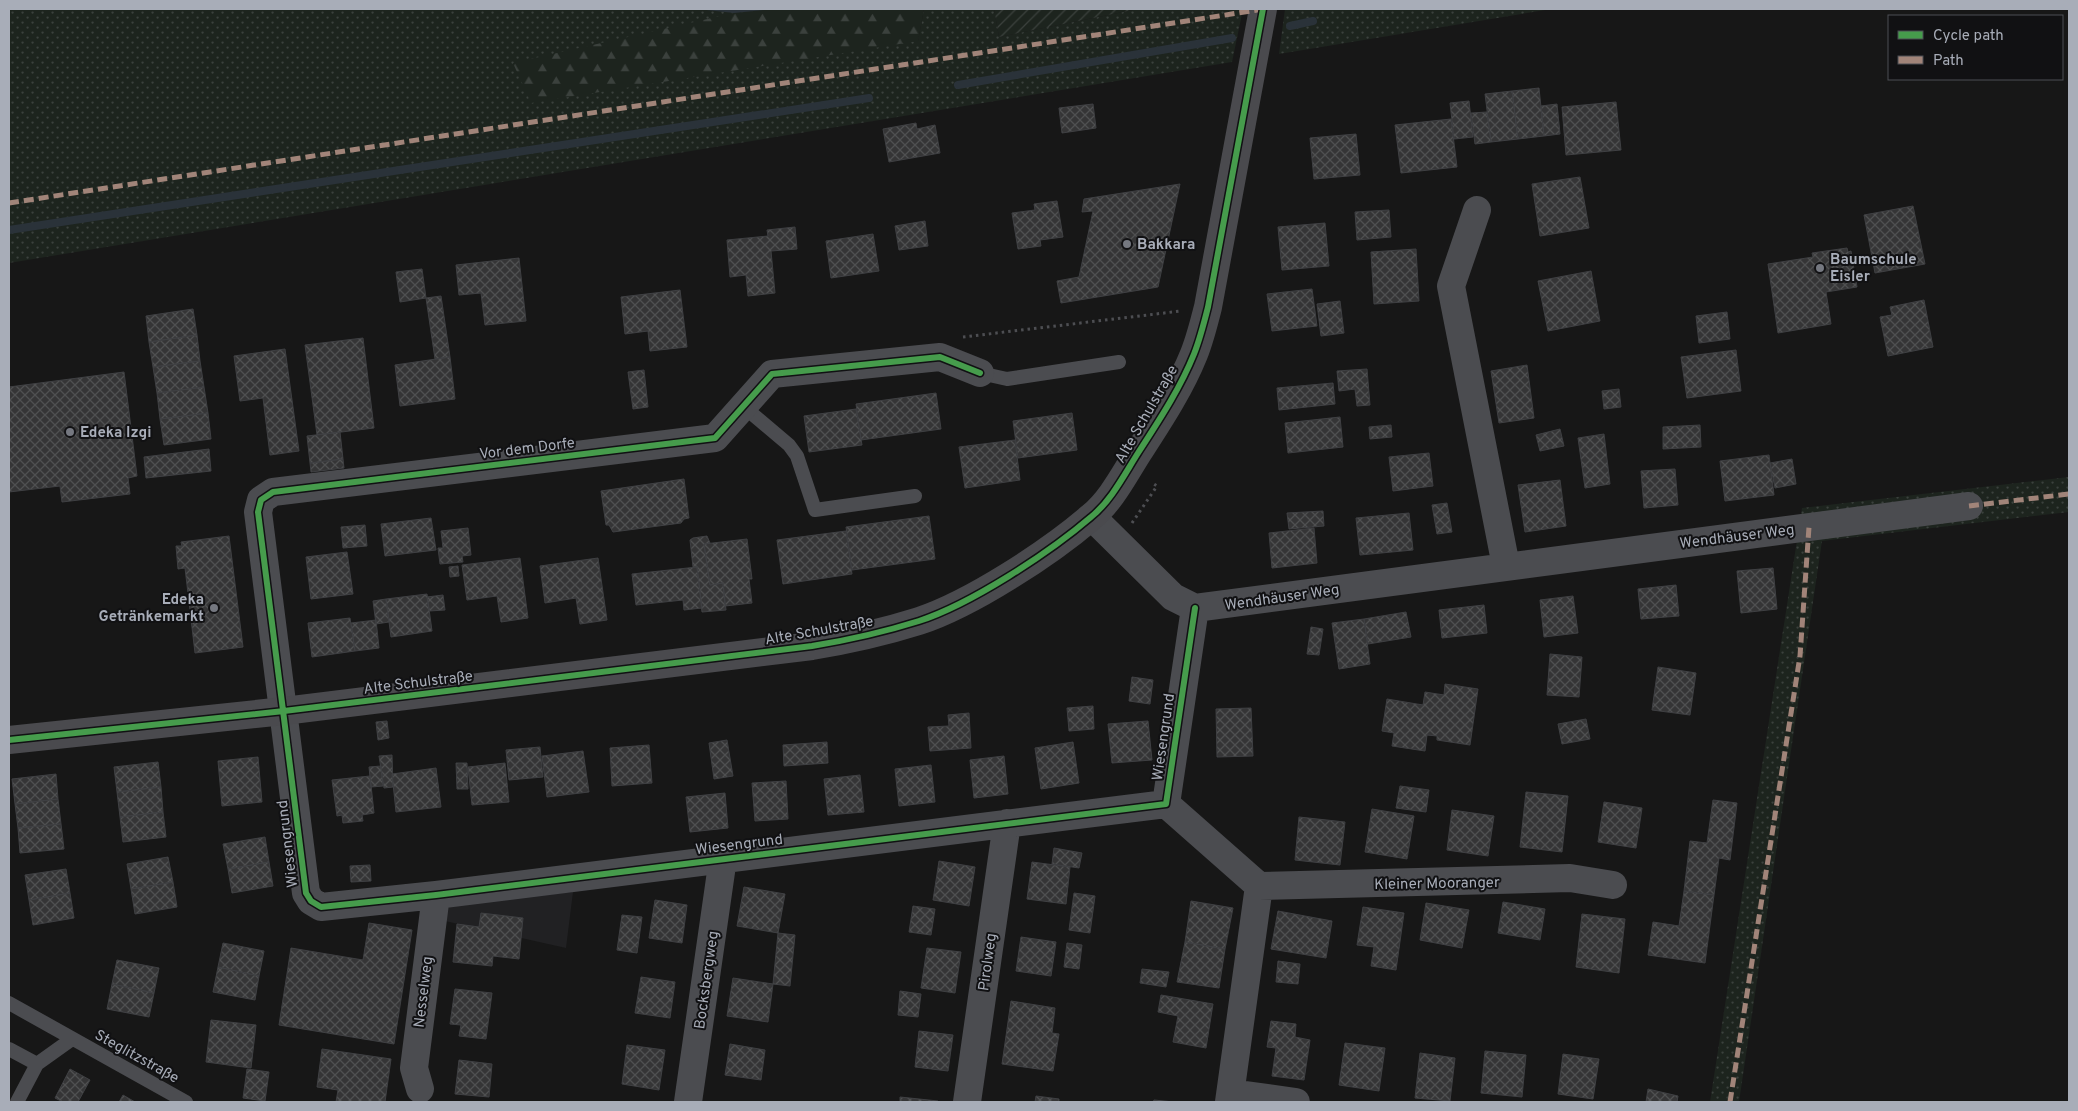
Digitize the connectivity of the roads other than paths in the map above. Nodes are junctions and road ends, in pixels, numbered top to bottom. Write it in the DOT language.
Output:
graph roads {
  1 [pos="1263,9"];
  2 [pos="1478,210"];
  3 [pos="1119,362"];
  4 [pos="980,373"];
  5 [pos="744,406"];
  6 [pos="914,496"];
  7 [pos="1969,506"];
  8 [pos="1092,517"];
  9 [pos="1506,566"];
  10 [pos="1195,608"];
  11 [pos="284,712"];
  12 [pos="9,740"];
  13 [pos="1166,804"];
  14 [pos="1007,822"];
  15 [pos="723,858"];
  16 [pos="1613,885"];
  17 [pos="1259,886"];
  18 [pos="436,895"];
  19 [pos="9,1003"];
  20 [pos="72,1039"];
  21 [pos="9,1049"];
  22 [pos="37,1064"];
  23 [pos="420,1089"];
  24 [pos="1230,1098"];
  25 [pos="17,1102"];
  26 [pos="186,1102"];
  27 [pos="688,1102"];
  28 [pos="967,1102"];
  29 [pos="1296,1102"];
  1 -- 8 [label="street, Alte Schulstraße"];
  2 -- 9 [label="street"];
  3 -- 4 [label="lane"];
  4 -- 5 [label="street, Vor dem Dorfe"];
  5 -- 6 [label="lane"];
  5 -- 11 [label="street, Vor dem Dorfe"];
  7 -- 9 [label="street, Wendhäuser Weg"];
  8 -- 10 [label="street"];
  8 -- 11 [label="street, Alte Schulstraße"];
  9 -- 10 [label="street, Wendhäuser Weg"];
  10 -- 13 [label="street, Wiesengrund"];
  11 -- 12 [label="street, Alte Schulstraße"];
  11 -- 18 [label="street, Wiesengrund"];
  13 -- 14 [label="street, Wiesengrund"];
  13 -- 17 [label="street"];
  14 -- 15 [label="street, Wiesengrund"];
  14 -- 28 [label="street, Pirolweg"];
  15 -- 18 [label="street, Wiesengrund"];
  15 -- 27 [label="street, Bocksbergweg"];
  16 -- 17 [label="street, Kleiner Mooranger"];
  17 -- 24 [label="street"];
  18 -- 23 [label="street, Nesselweg"];
  19 -- 20 [label="lane, Steglitzstraße"];
  20 -- 22 [label="lane, Steglitzstraße"];
  20 -- 26 [label="lane, Steglitzstraße"];
  21 -- 22 [label="lane"];
  22 -- 25 [label="lane, Steglitzstraße"];
  24 -- 29 [label="street"];
}
